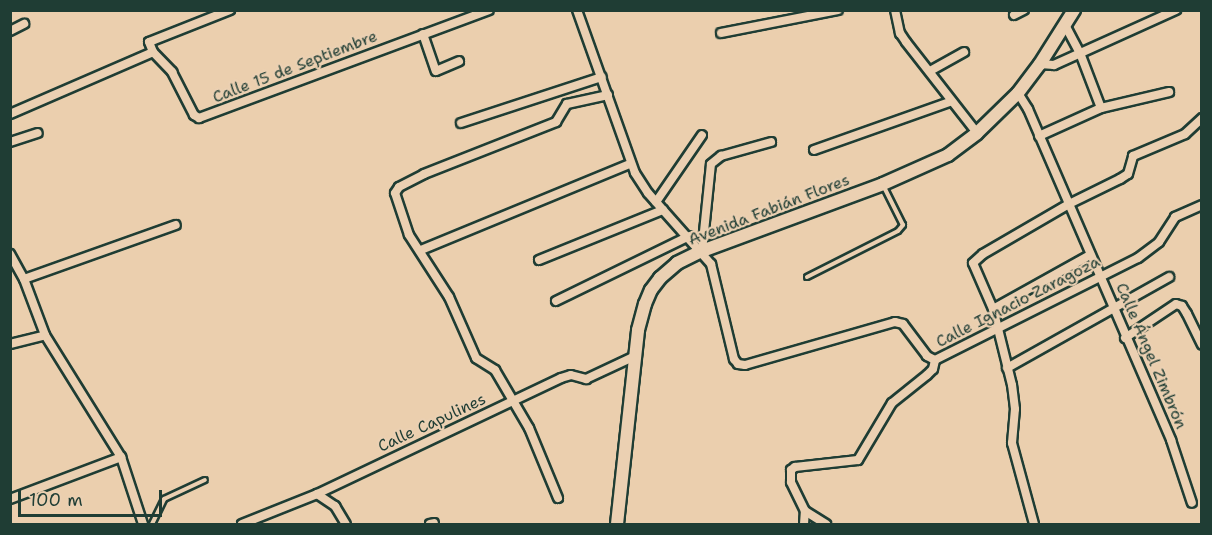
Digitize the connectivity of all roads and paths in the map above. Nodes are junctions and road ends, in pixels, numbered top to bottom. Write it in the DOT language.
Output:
graph roads {
  1 [pos="230,10"];
  2 [pos="489,10"];
  3 [pos="577,10"];
  4 [pos="838,10"];
  5 [pos="895,10"];
  6 [pos="1024,10"];
  7 [pos="1176,10"];
  8 [pos="1014,15"];
  9 [pos="1069,15"];
  10 [pos="24,24"];
  11 [pos="10,31"];
  12 [pos="721,33"];
  13 [pos="423,34"];
  14 [pos="153,52"];
  15 [pos="964,52"];
  16 [pos="1080,53"];
  17 [pos="459,61"];
  18 [pos="1040,64"];
  19 [pos="930,71"];
  20 [pos="602,77"];
  21 [pos="1169,92"];
  22 [pos="1018,93"];
  23 [pos="608,95"];
  24 [pos="952,101"];
  25 [pos="1101,108"];
  26 [pos="10,114"];
  27 [pos="1202,118"];
  28 [pos="461,123"];
  29 [pos="38,133"];
  30 [pos="976,133"];
  31 [pos="702,135"];
  32 [pos="1040,136"];
  33 [pos="10,142"];
  34 [pos="771,142"];
  35 [pos="814,150"];
  36 [pos="630,164"];
  37 [pos="883,184"];
  38 [pos="656,202"];
  39 [pos="1069,204"];
  40 [pos="1202,205"];
  41 [pos="663,210"];
  42 [pos="176,225"];
  43 [pos="689,236"];
  44 [pos="421,250"];
  45 [pos="702,251"];
  46 [pos="10,254"];
  47 [pos="1090,255"];
  48 [pos="539,260"];
  49 [pos="1100,276"];
  50 [pos="807,277"];
  51 [pos="1169,277"];
  52 [pos="24,279"];
  53 [pos="556,301"];
  54 [pos="1113,307"];
  55 [pos="993,309"];
  56 [pos="999,330"];
  57 [pos="45,335"];
  58 [pos="1125,338"];
  59 [pos="10,344"];
  60 [pos="1202,345"];
  61 [pos="635,356"];
  62 [pos="935,360"];
  63 [pos="1008,368"];
  64 [pos="513,401"];
  65 [pos="121,457"];
  66 [pos="205,480"];
  67 [pos="317,494"];
  68 [pos="558,498"];
  69 [pos="10,499"];
  70 [pos="1192,503"];
  71 [pos="805,511"];
  72 [pos="143,525"];
  73 [pos="152,525"];
  74 [pos="242,525"];
  75 [pos="346,525"];
  76 [pos="617,525"];
  77 [pos="804,525"];
  78 [pos="826,525"];
  79 [pos="1034,525"];
  1 -- 14 [label="street, Calle 15 de Septiembre"];
  2 -- 13 [label="street, Calle 15 de Septiembre"];
  3 -- 20 [label="street"];
  4 -- 12 [label="street"];
  5 -- 19 [label="street"];
  6 -- 8 [label="street"];
  7 -- 16 [label="street"];
  9 -- 16 [label="street"];
  9 -- 18 [label="main road, Avenida Fabián Flores"];
  10 -- 11 [label="street"];
  13 -- 14 [label="street, Calle 15 de Septiembre"];
  13 -- 17 [label="street"];
  14 -- 26 [label="street"];
  15 -- 19 [label="street"];
  16 -- 18 [label="street"];
  16 -- 25 [label="street"];
  18 -- 22 [label="main road, Avenida Fabián Flores"];
  19 -- 24 [label="street"];
  20 -- 23 [label="street"];
  20 -- 28 [label="street"];
  21 -- 25 [label="street"];
  22 -- 30 [label="main road, Avenida Fabián Flores"];
  22 -- 32 [label="street, Calle Ángel Zimbrón"];
  23 -- 36 [label="street"];
  23 -- 44 [label="street"];
  24 -- 30 [label="street"];
  24 -- 35 [label="street"];
  25 -- 32 [label="street"];
  27 -- 39 [label="street"];
  29 -- 33 [label="street"];
  30 -- 37 [label="main road, Avenida Fabián Flores"];
  31 -- 38 [label="street"];
  32 -- 39 [label="street, Calle Ángel Zimbrón"];
  34 -- 45 [label="street"];
  36 -- 38 [label="street"];
  36 -- 44 [label="street"];
  37 -- 45 [label="main road, Avenida Fabián Flores"];
  37 -- 50 [label="lane"];
  38 -- 41 [label="street"];
  39 -- 47 [label="street, Calle Ángel Zimbrón"];
  39 -- 55 [label="street"];
  40 -- 49 [label="street, Calle Ignacio Zaragoza"];
  41 -- 43 [label="street"];
  41 -- 48 [label="street"];
  42 -- 52 [label="street"];
  43 -- 45 [label="street"];
  43 -- 53 [label="street"];
  44 -- 64 [label="street"];
  45 -- 61 [label="main road, Avenida Fabián Flores"];
  45 -- 62 [label="street"];
  46 -- 52 [label="street"];
  47 -- 49 [label="street, Calle Ángel Zimbrón"];
  47 -- 55 [label="street"];
  49 -- 54 [label="street, Calle Ángel Zimbrón"];
  49 -- 56 [label="street, Calle Ignacio Zaragoza"];
  51 -- 54 [label="street"];
  52 -- 57 [label="street"];
  54 -- 58 [label="street, Calle Ángel Zimbrón"];
  54 -- 63 [label="street"];
  55 -- 56 [label="street"];
  56 -- 62 [label="street, Calle Ignacio Zaragoza"];
  56 -- 63 [label="street"];
  57 -- 59 [label="street"];
  57 -- 65 [label="street"];
  58 -- 60 [label="street"];
  58 -- 70 [label="street, Calle Ángel Zimbrón"];
  61 -- 64 [label="street, Calle Capulines"];
  61 -- 76 [label="main road, Avenida Fabián Flores"];
  62 -- 71 [label="street, Calle Ignacio Zaragoza"];
  63 -- 79 [label="street"];
  64 -- 67 [label="street, Calle Capulines"];
  64 -- 68 [label="street"];
  65 -- 69 [label="street"];
  65 -- 72 [label="street"];
  66 -- 73 [label="lane"];
  67 -- 74 [label="street, Calle Capulines"];
  67 -- 75 [label="street"];
  71 -- 77 [label="street, Calle Ignacio Zaragoza"];
  71 -- 78 [label="street"];
}
